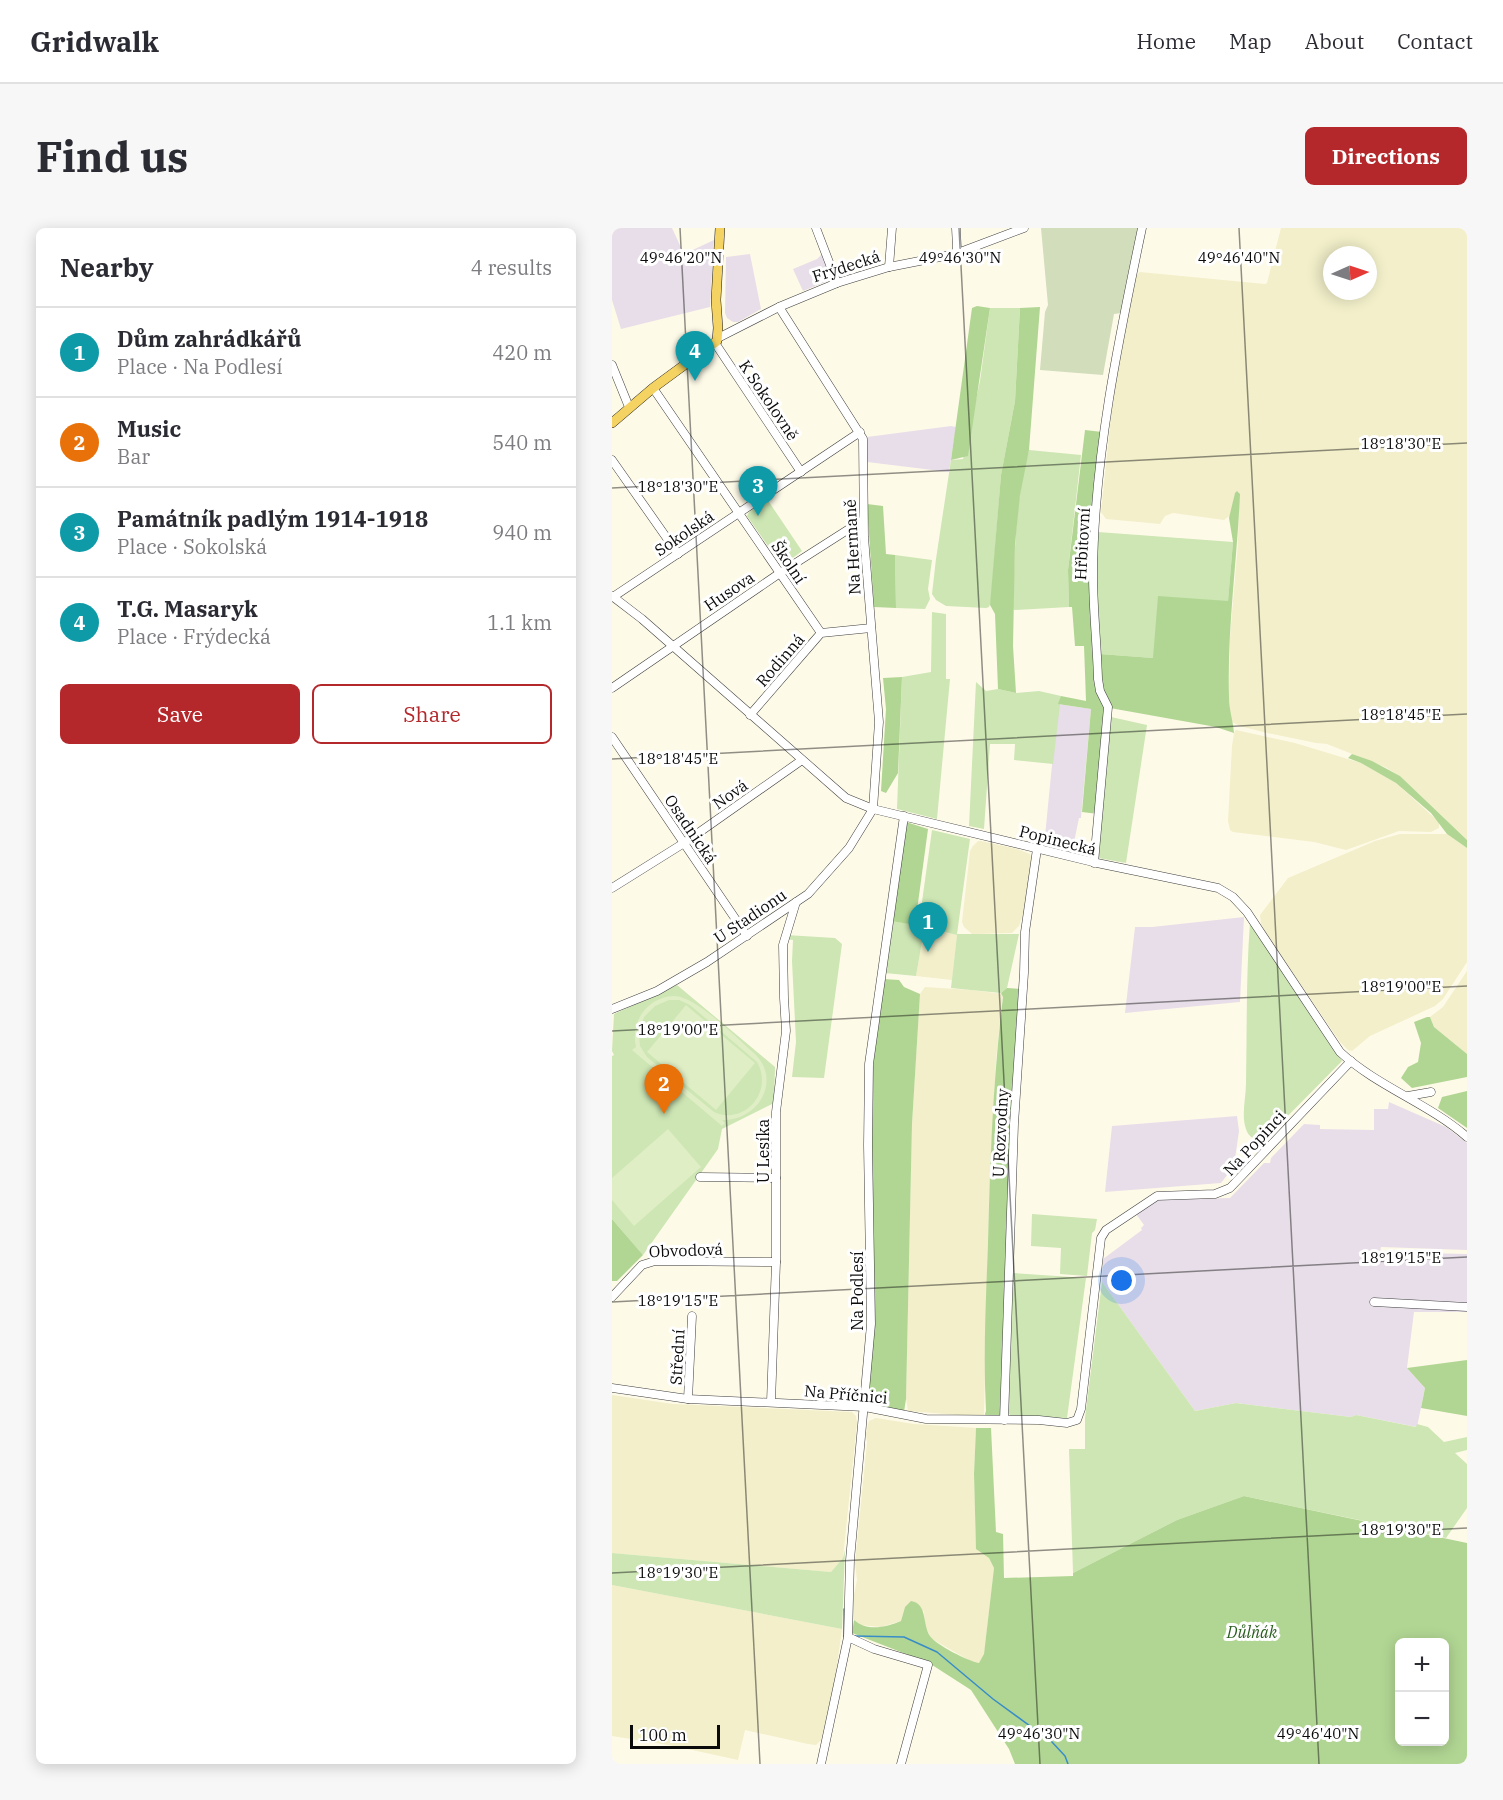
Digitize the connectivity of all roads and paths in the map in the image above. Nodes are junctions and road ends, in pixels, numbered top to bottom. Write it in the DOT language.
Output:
graph roads {
  1 [pos="720,228"];
  2 [pos="816,228"];
  3 [pos="892,228"];
  4 [pos="956,228"];
  5 [pos="1024,228"];
  6 [pos="1142,228"];
  7 [pos="955,254"];
  8 [pos="889,267"];
  9 [pos="837,283"];
  10 [pos="779,307"];
  11 [pos="717,341"];
  12 [pos="612,365"];
  13 [pos="653,388"];
  14 [pos="629,407"];
  15 [pos="612,423"];
  16 [pos="860,432"];
  17 [pos="612,460"];
  18 [pos="801,472"];
  19 [pos="739,512"];
  20 [pos="864,520"];
  21 [pos="678,554"];
  22 [pos="780,573"];
  23 [pos="613,596"];
  24 [pos="871,628"];
  25 [pos="821,633"];
  26 [pos="673,646"];
  27 [pos="612,688"];
  28 [pos="750,715"];
  29 [pos="612,737"];
  30 [pos="802,760"];
  31 [pos="873,809"];
  32 [pos="904,816"];
  33 [pos="684,843"];
  34 [pos="1037,849"];
  35 [pos="1094,863"];
  36 [pos="612,888"];
  37 [pos="796,902"];
  38 [pos="747,936"];
  39 [pos="612,1009"];
  40 [pos="1351,1062"];
  41 [pos="1431,1092"];
  42 [pos="1408,1096"];
  43 [pos="1467,1137"];
  44 [pos="700,1178"];
  45 [pos="776,1178"];
  46 [pos="776,1262"];
  47 [pos="612,1297"];
  48 [pos="1374,1302"];
  49 [pos="1467,1307"];
  50 [pos="692,1316"];
  51 [pos="612,1388"];
  52 [pos="688,1399"];
  53 [pos="771,1402"];
  54 [pos="865,1407"];
  55 [pos="1004,1420"];
  56 [pos="1077,1420"];
  57 [pos="848,1637"];
  58 [pos="821,1764"];
  59 [pos="902,1764"];
  1 -- 11 [label="main road"];
  2 -- 9 [label="street"];
  3 -- 8 [label="street"];
  4 -- 7 [label="street"];
  5 -- 7 [label="street, Frýdecká"];
  6 -- 35 [label="street, Hřbitovní"];
  7 -- 8 [label="street, Frýdecká"];
  8 -- 9 [label="street, Frýdecká"];
  9 -- 10 [label="street, Frýdecká"];
  10 -- 11 [label="street, Frýdecká"];
  10 -- 16 [label="street, Na Hermaně"];
  11 -- 13 [label="main road, Frýdecká"];
  11 -- 18 [label="street, K Sokolovně"];
  12 -- 14 [label="street"];
  13 -- 14 [label="main road, Frýdecká"];
  13 -- 19 [label="street, Školní"];
  14 -- 15 [label="main road, Frýdecká"];
  16 -- 18 [label="street, Sokolská"];
  16 -- 20 [label="street, Na Hermaně"];
  17 -- 21 [label="street"];
  18 -- 19 [label="street, Sokolská"];
  19 -- 21 [label="street, Sokolská"];
  19 -- 22 [label="street, Školní"];
  20 -- 22 [label="street, Husova"];
  20 -- 24 [label="street, Na Hermaně"];
  21 -- 23 [label="street, Sokolská"];
  22 -- 25 [label="street, Školní"];
  22 -- 26 [label="street, Husova"];
  23 -- 26 [label="street, Popinecká"];
  24 -- 25 [label="street, Rodinná"];
  24 -- 31 [label="street, Na Hermaně"];
  25 -- 28 [label="street, Rodinná"];
  26 -- 27 [label="street, Husova"];
  26 -- 28 [label="street, Popinecká"];
  28 -- 30 [label="street, Popinecká"];
  29 -- 33 [label="street, Osadnická"];
  30 -- 31 [label="street, Popinecká"];
  30 -- 33 [label="street, Nová"];
  31 -- 32 [label="street, Popinecká"];
  31 -- 37 [label="street, U Stadionu"];
  32 -- 34 [label="street, Popinecká"];
  32 -- 54 [label="street, Na Podlesí"];
  33 -- 36 [label="street, Nová"];
  33 -- 38 [label="street, Osadnická"];
  34 -- 35 [label="street, Popinecká"];
  34 -- 55 [label="street, U Rozvodny"];
  35 -- 40 [label="street, Popinecká"];
  37 -- 38 [label="street, U Stadionu"];
  37 -- 45 [label="street, U Lesíka"];
  38 -- 39 [label="street, U Stadionu"];
  40 -- 42 [label="street, Popinecká"];
  40 -- 56 [label="street, Na Popinci"];
  41 -- 42 [label="street"];
  42 -- 43 [label="street, Popinecká"];
  44 -- 45 [label="street"];
  45 -- 46 [label="street, U Lesíka"];
  46 -- 47 [label="street, Obvodová"];
  46 -- 53 [label="street, U Lesíka"];
  48 -- 49 [label="street"];
  50 -- 52 [label="street, Střední"];
  51 -- 52 [label="street, Na Příčnici"];
  52 -- 53 [label="street, Na Příčnici"];
  53 -- 54 [label="street, Na Příčnici"];
  54 -- 55 [label="street, Na Příčnici"];
  54 -- 57 [label="street, Na Podlesí"];
  55 -- 56 [label="street, Na Příčnici"];
  57 -- 58 [label="street, Na Podlesí"];
  57 -- 59 [label="street"];
}
